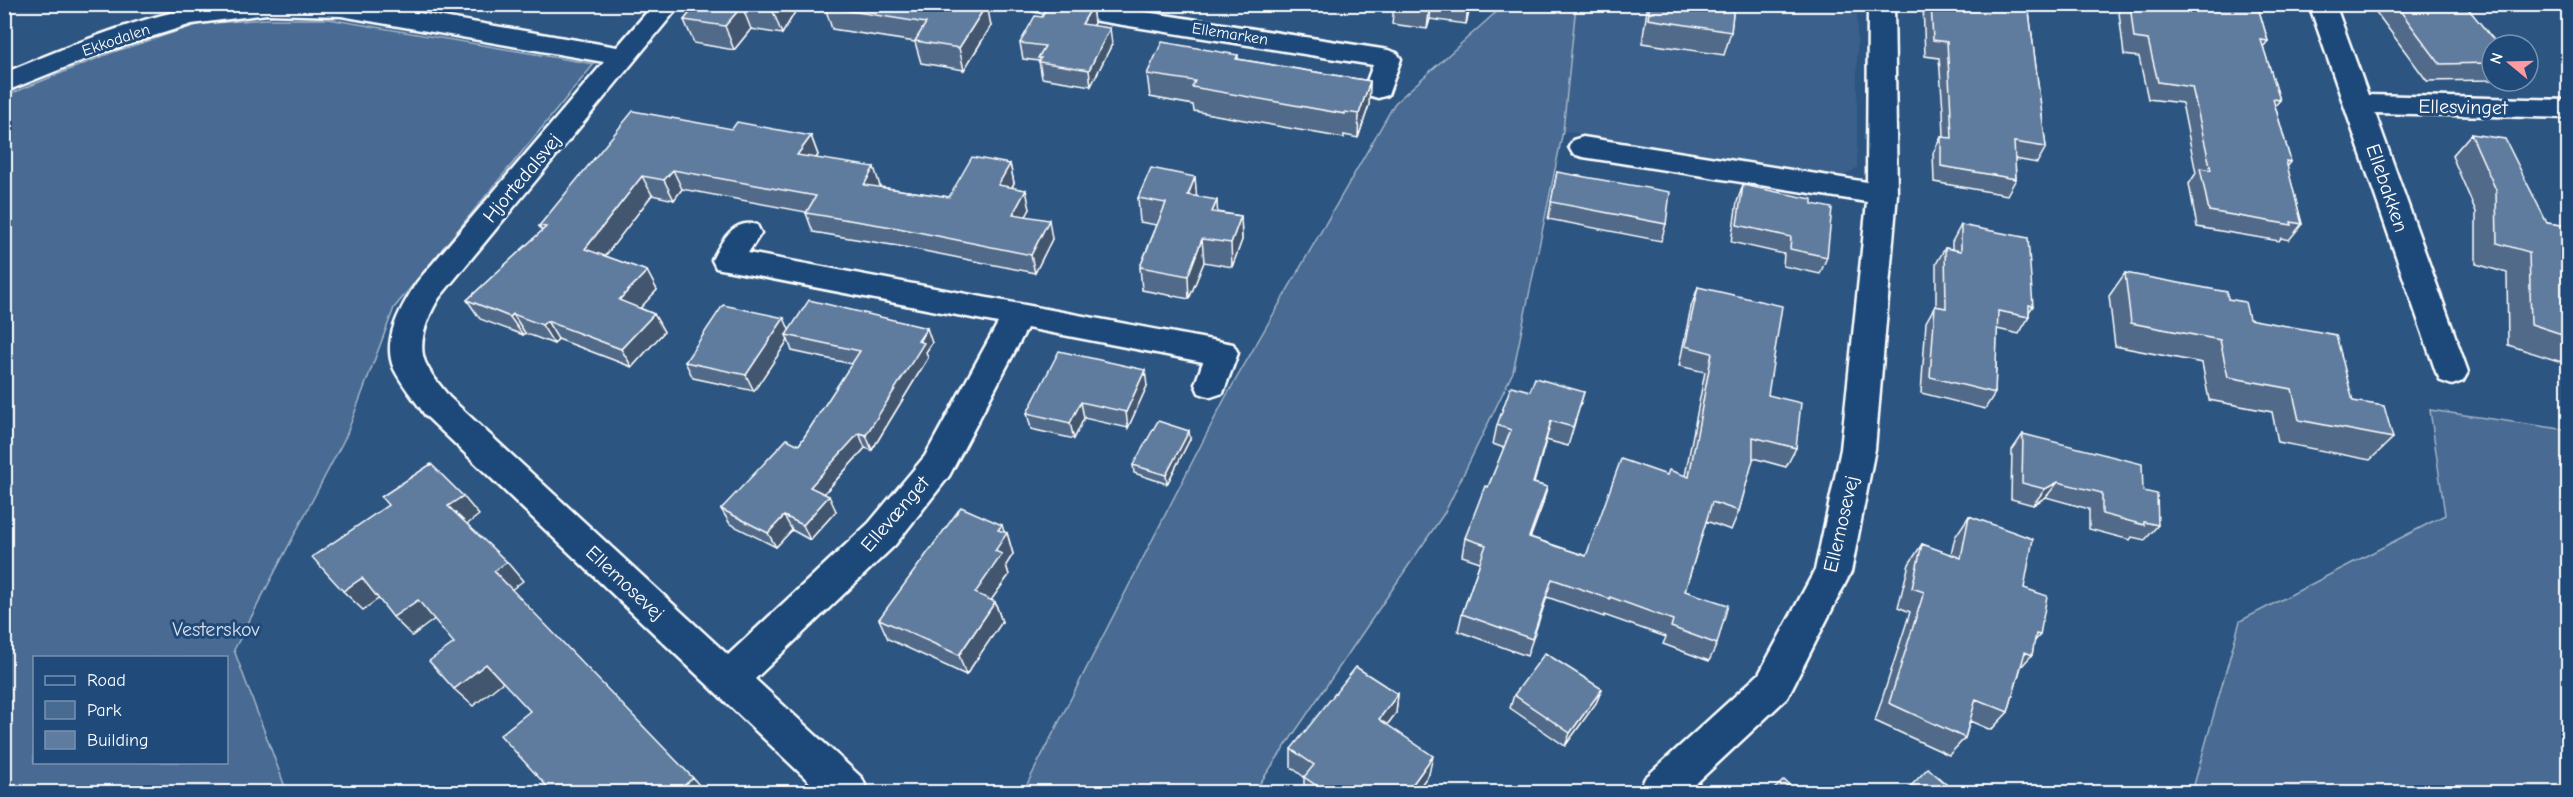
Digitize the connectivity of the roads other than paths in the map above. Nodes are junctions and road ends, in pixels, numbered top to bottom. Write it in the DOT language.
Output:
graph roads {
  1 [pos="668,4"];
  2 [pos="1042,4"];
  3 [pos="1881,4"];
  4 [pos="2322,4"];
  5 [pos="622,57"];
  6 [pos="4,83"];
  7 [pos="1378,89"];
  8 [pos="2357,104"];
  9 [pos="2568,109"];
  10 [pos="1583,147"];
  11 [pos="1882,194"];
  12 [pos="746,233"];
  13 [pos="1018,315"];
  14 [pos="409,366"];
  15 [pos="2452,372"];
  16 [pos="1211,384"];
  17 [pos="728,680"];
  18 [pos="848,792"];
  19 [pos="1659,792"];
  1 -- 5 [label="street, Hjortedalsvej"];
  2 -- 7 [label="street, Ellemarken"];
  3 -- 11 [label="street, Ellemosevej"];
  4 -- 8 [label="street, Ellebakken"];
  5 -- 6 [label="street, Ekkodalen"];
  5 -- 14 [label="street, Hjortedalsvej"];
  8 -- 9 [label="street, Ellesvinget"];
  8 -- 15 [label="street, Ellebakken"];
  10 -- 11 [label="street"];
  11 -- 19 [label="street, Ellemosevej"];
  12 -- 13 [label="street"];
  13 -- 16 [label="street"];
  13 -- 17 [label="street, Ellevænget"];
  14 -- 17 [label="street, Ellemosevej"];
  17 -- 18 [label="street, Ellemosevej"];
}
